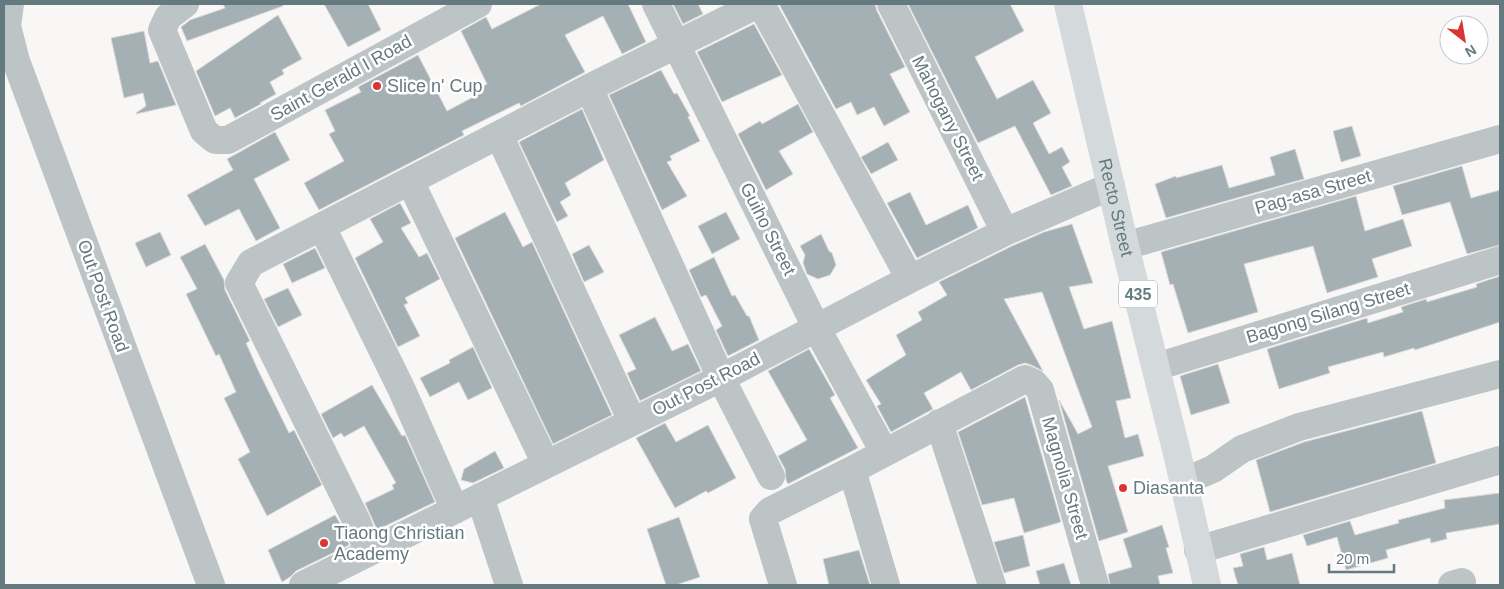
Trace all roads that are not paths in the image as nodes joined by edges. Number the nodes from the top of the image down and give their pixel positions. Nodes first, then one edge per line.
1 (10, 4) edge
2 (185, 4) edge
3 (478, 4) edge
4 (656, 4) edge
5 (759, 4) edge
6 (891, 4) edge
7 (1068, 4) edge
8 (676, 46) junction
9 (589, 88) junction
10 (499, 135) junction
11 (1500, 139) edge
12 (410, 181) junction
13 (1112, 186) junction
14 (322, 227) junction
15 (1005, 232) junction
16 (1125, 246) junction
17 (1500, 260) edge
18 (910, 279) junction
19 (816, 327) junction
20 (1156, 367) junction
21 (1500, 374) edge
22 (720, 378) junction
23 (632, 421) junction
24 (939, 423) junction
25 (884, 452) junction
26 (1500, 460) edge
27 (546, 464) junction
28 (852, 470) junction
29 (771, 476) dead end
30 (1183, 482) junction
31 (480, 497) junction
32 (455, 510) junction
33 (1198, 550) junction
34 (368, 552) junction
35 (210, 585) edge
36 (303, 585) edge
37 (509, 585) edge
38 (783, 585) edge
39 (886, 585) edge
40 (992, 585) edge
41 (1095, 585) edge
42 (1207, 585) edge

1 - 35 street, Out Post Road
2 - 3 street, Saint Gerald I Road
4 - 8 street, Guiho Street
5 - 8 street
5 - 18 street
6 - 15 street, Mahogany Street
7 - 13 main road, Recto Street / 435
8 - 9 street
8 - 19 street, Guiho Street
9 - 10 street
9 - 22 street
10 - 12 street
10 - 23 street
11 - 16 street, Pag-asa Street
12 - 14 street
12 - 27 street
13 - 15 street, Out Post Road
13 - 16 main road, Recto Street / 435
14 - 32 street
14 - 34 street
15 - 18 street, Out Post Road
16 - 20 main road, Recto Street / 435
17 - 20 street, Bagong Silang Street
18 - 19 street, Out Post Road
19 - 22 street, Out Post Road
19 - 25 street, Guiho Street
20 - 30 main road, Recto Street / 435
21 - 30 street
22 - 23 street, Out Post Road
22 - 29 street
23 - 27 street, Out Post Road
24 - 25 street
24 - 40 street
24 - 41 street, Magnolia Street
25 - 28 street
26 - 33 street
27 - 31 street, Out Post Road
28 - 38 street
28 - 39 street
30 - 33 main road, Recto Street / 435
31 - 32 street, Out Post Road
31 - 37 street
32 - 34 street, Out Post Road
33 - 42 main road, Recto Street / 435
34 - 36 street, Out Post Road

